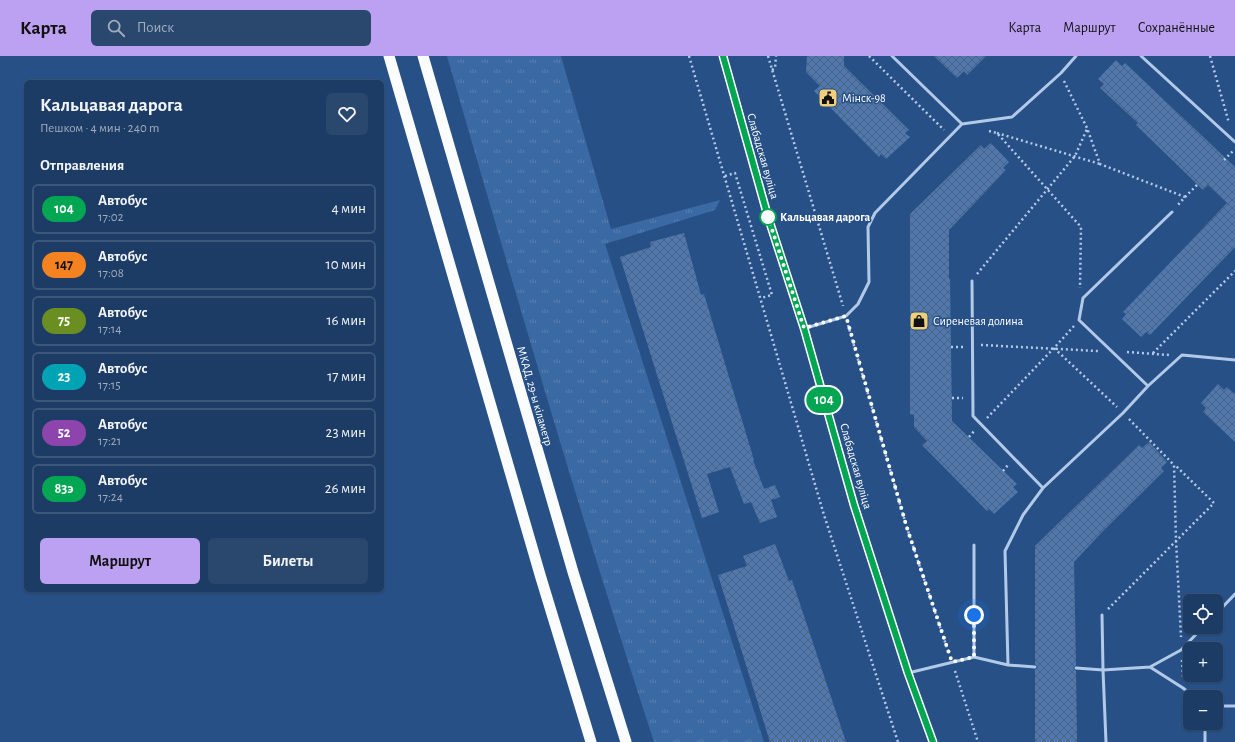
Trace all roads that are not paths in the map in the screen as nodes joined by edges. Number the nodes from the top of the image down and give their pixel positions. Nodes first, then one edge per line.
1 (389, 56) edge
2 (423, 56) edge
3 (723, 56) edge
4 (893, 56) edge
5 (1076, 56) edge
6 (1141, 56) edge
7 (962, 124) junction
8 (1235, 141) edge
9 (1172, 212) road end
10 (972, 280) road end
11 (804, 328) junction
12 (1235, 360) edge
13 (1148, 386) junction
14 (1044, 488) junction
15 (974, 545) dead end
16 (1235, 594) edge
17 (1223, 607) edge
18 (1102, 615) road end
19 (1196, 634) edge
20 (974, 657) junction
21 (1008, 665) junction
22 (1035, 667) dead end
23 (1150, 667) junction
24 (1076, 668) dead end
25 (1103, 670) junction
26 (908, 673) junction
27 (1185, 690) edge
28 (1223, 706) edge
29 (1235, 706) edge
30 (1205, 730) edge
31 (591, 742) edge
32 (626, 742) edge
33 (933, 742) edge
34 (1106, 742) edge
35 (1205, 742) edge

1 - 31 highway
2 - 32 highway, МКАД, 29-ы кіламетр
3 - 11 main road, Слабадская вуліца
4 - 7 lane
5 - 7 lane
6 - 8 lane
7 - 11 lane
9 - 13 lane
10 - 14 lane
11 - 26 main road, Слабадская вуліца
12 - 13 lane
13 - 14 lane
14 - 21 lane
15 - 20 lane
16 - 17 lane
18 - 25 lane
19 - 23 lane
20 - 21 lane
20 - 26 lane
21 - 22 lane
23 - 25 lane
23 - 27 lane
24 - 25 lane
25 - 34 lane
26 - 33 main road, Слабадская вуліца
28 - 29 lane
30 - 35 lane

